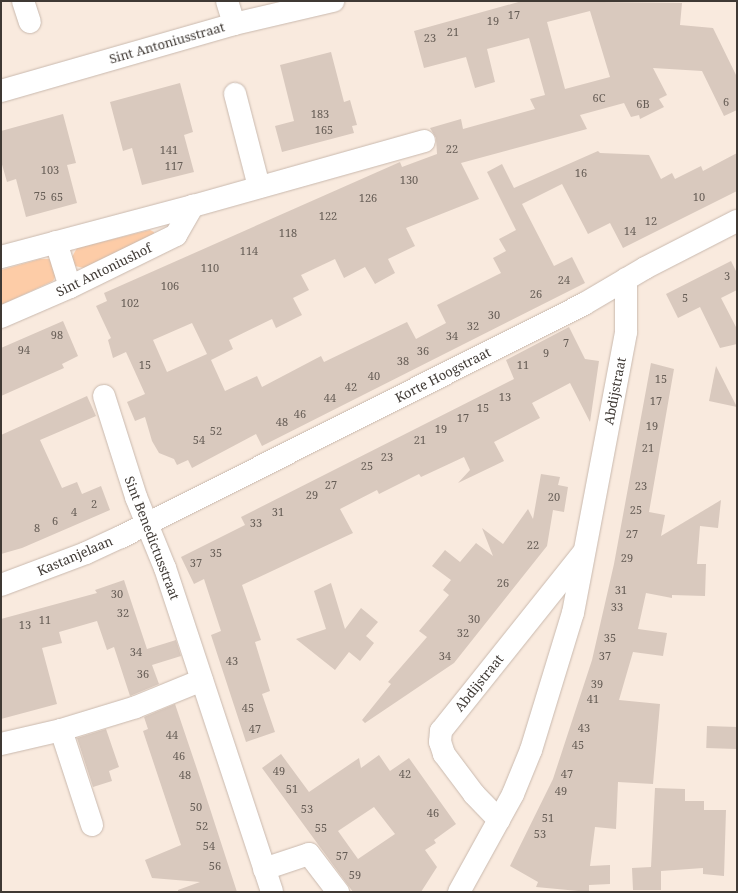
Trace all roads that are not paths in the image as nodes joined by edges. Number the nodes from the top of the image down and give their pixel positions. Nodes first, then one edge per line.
1 (23, 1) edge
2 (227, 1) edge
3 (333, 1) edge
4 (30, 22) dead end
5 (234, 24) junction
6 (1, 91) edge
7 (235, 94) dead end
8 (424, 141) dead end
9 (259, 187) junction
10 (193, 206) junction
11 (737, 221) edge
12 (56, 242) junction
13 (1, 257) edge
14 (626, 279) junction
15 (70, 287) junction
16 (1, 317) edge
17 (104, 396) dead end
18 (147, 523) junction
19 (586, 550) junction
20 (1, 585) edge
21 (202, 680) junction
22 (61, 730) junction
23 (1, 744) edge
24 (499, 820) junction
25 (92, 825) dead end
26 (264, 869) junction
27 (272, 892) edge
28 (338, 892) edge
29 (459, 892) edge

1 - 4 street
2 - 5 street
3 - 5 street, Sint Antoniusstraat
5 - 6 street, Sint Antoniusstraat
7 - 9 street
8 - 9 street
9 - 10 street
10 - 12 street
10 - 15 street, Sint Antoniushof
11 - 14 street, Korte Hoogstraat
12 - 13 street
12 - 15 street
14 - 18 street, Korte Hoogstraat
14 - 19 street, Abdijstraat
15 - 16 street, Sint Antoniushof
17 - 18 street, Sint Benedictusstraat
18 - 20 street, Kastanjelaan
18 - 21 street, Sint Benedictusstraat
19 - 24 street, Abdijstraat
19 - 24 street, Abdijstraat
21 - 22 street
21 - 26 street, Sint Benedictusstraat
22 - 23 street
22 - 25 street
24 - 29 street, Abdijstraat
26 - 27 street, Sint Benedictusstraat
26 - 28 street

